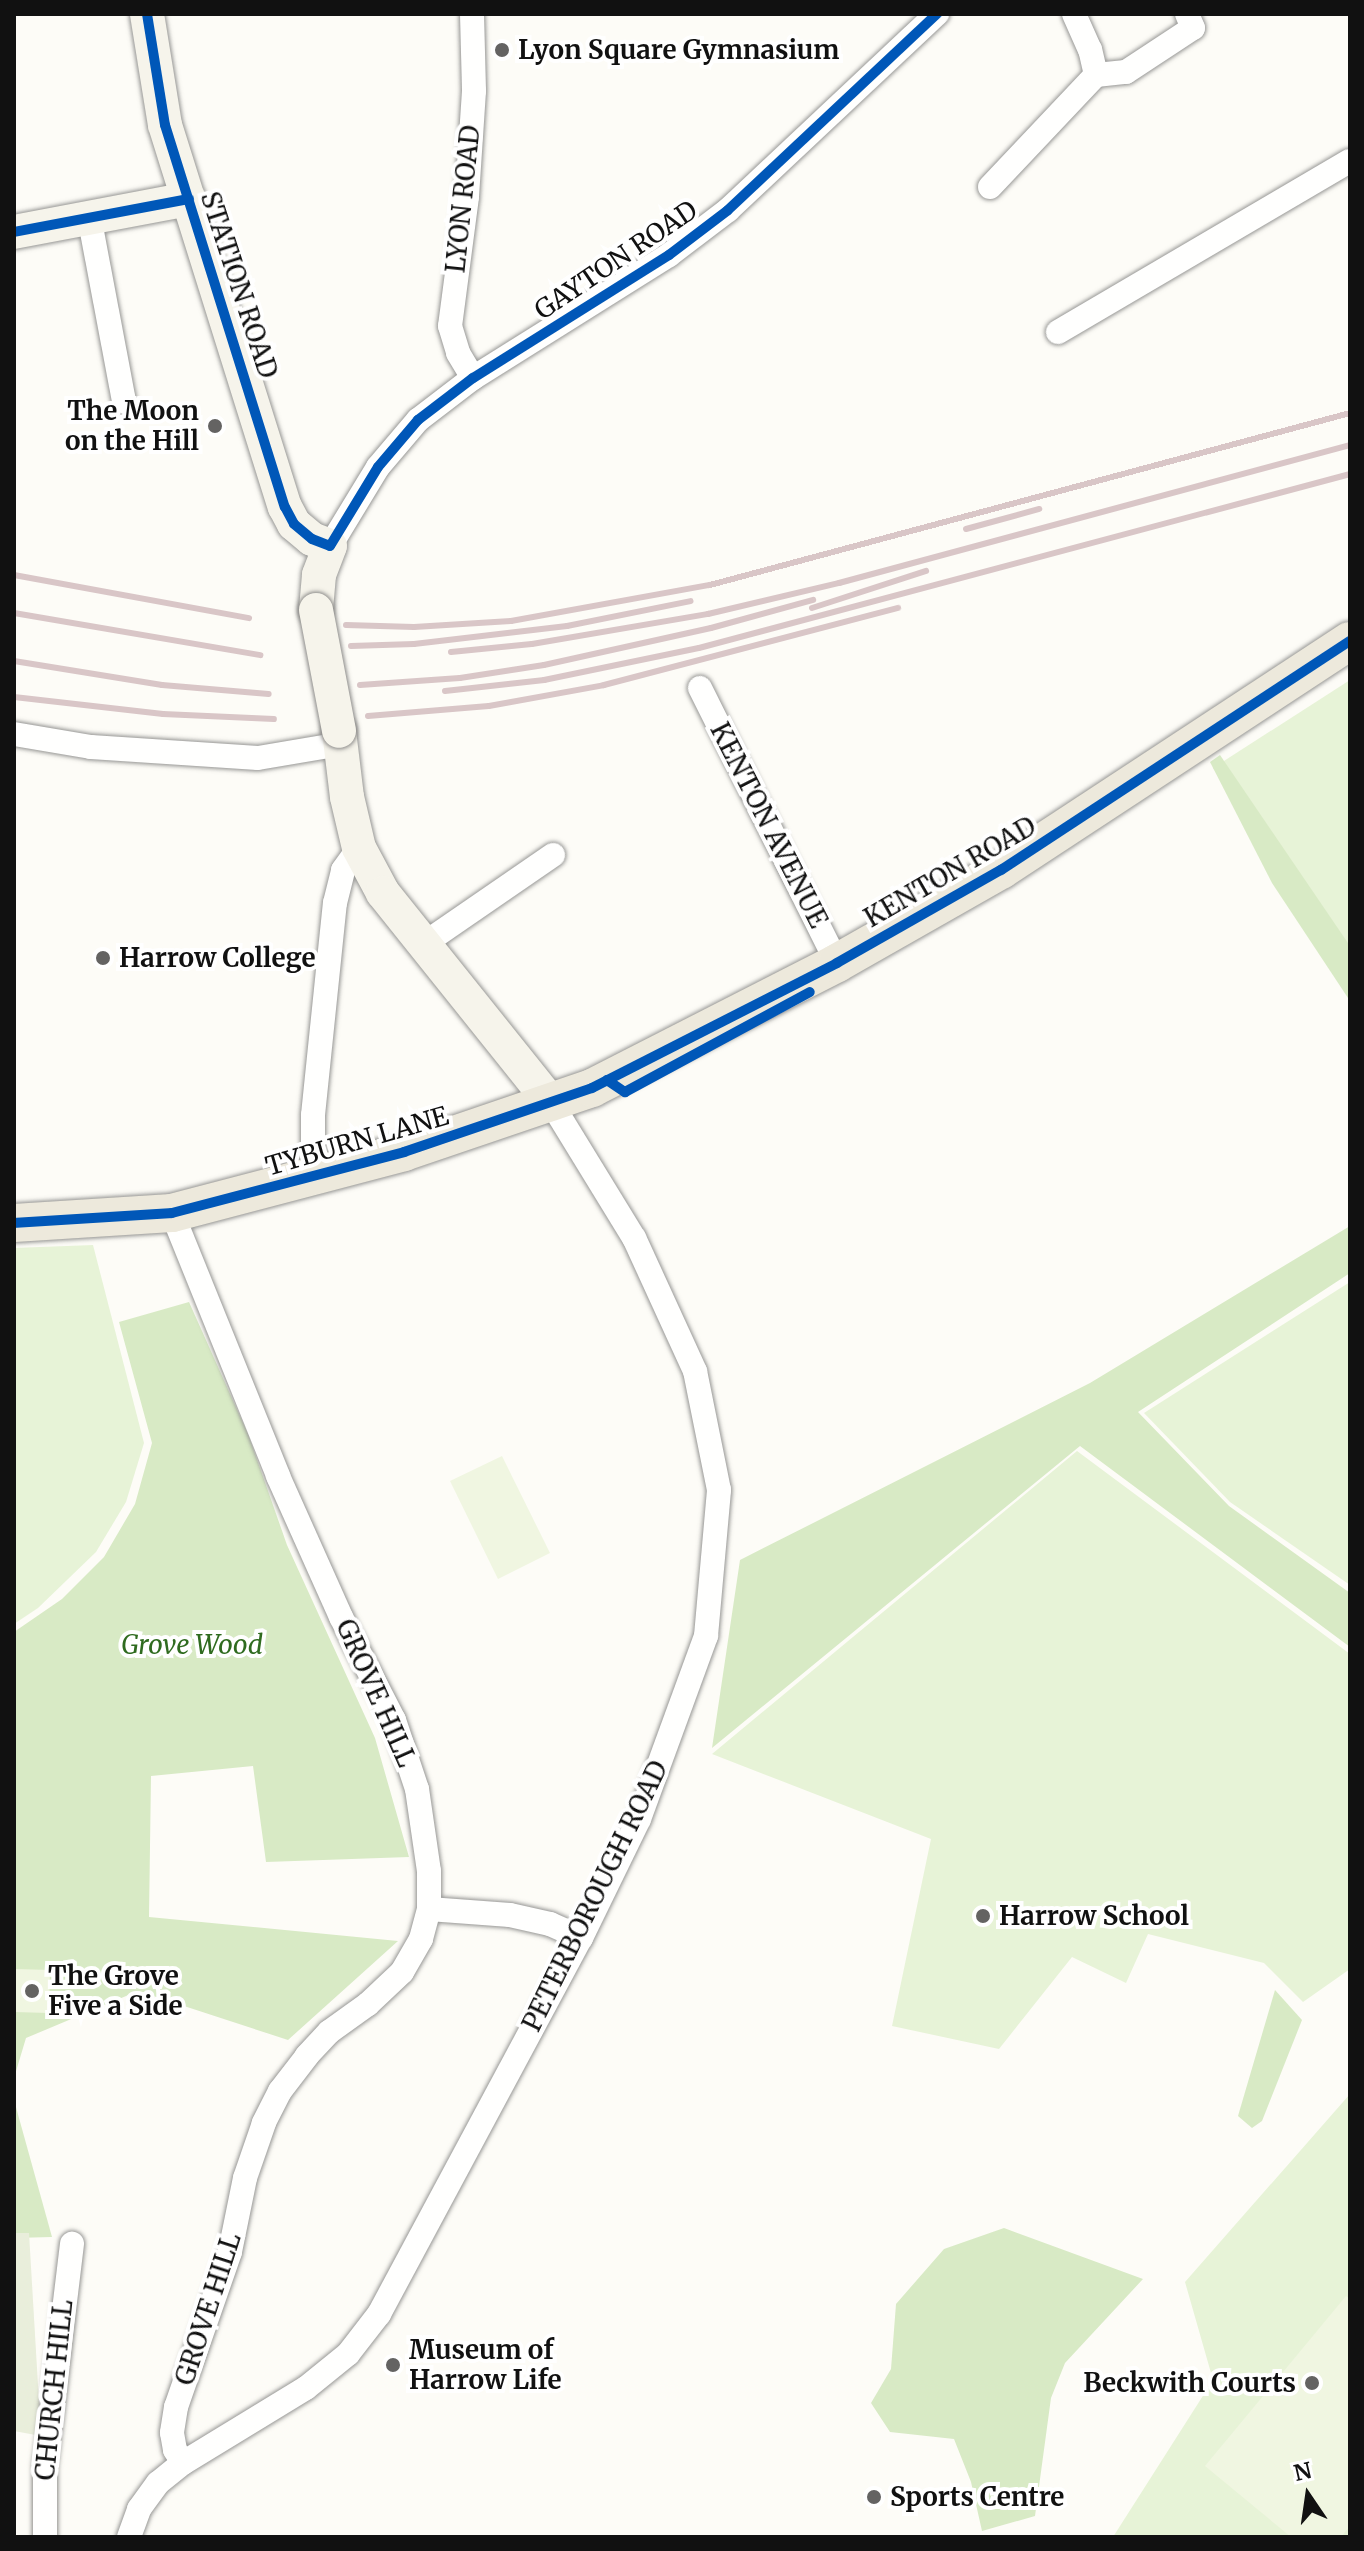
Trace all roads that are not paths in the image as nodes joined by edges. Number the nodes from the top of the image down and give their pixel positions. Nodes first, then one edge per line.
1 (147, 14) edge
2 (472, 14) edge
3 (937, 14) edge
4 (1074, 14) edge
5 (1190, 21) edge
6 (1096, 75) junction
7 (1350, 161) edge
8 (990, 187) dead end
9 (189, 199) junction
10 (89, 216) junction
11 (14, 232) edge
12 (1058, 332) dead end
13 (473, 378) junction
14 (124, 402) dead end
15 (330, 546) junction
16 (1350, 641) edge
17 (700, 688) dead end
18 (14, 734) edge
19 (340, 738) junction
20 (359, 848) junction
21 (553, 855) dead end
22 (422, 945) junction
23 (837, 963) junction
24 (552, 1104) junction
25 (313, 1177) junction
26 (172, 1213) junction
27 (14, 1223) edge
28 (429, 1909) junction
29 (581, 1938) junction
30 (72, 2244) dead end
31 (183, 2463) junction
32 (45, 2537) edge
33 (129, 2537) edge

1 - 9 main road, STATION ROAD
2 - 13 street, LYON ROAD
3 - 13 street, GAYTON ROAD
4 - 6 street
5 - 6 street
6 - 8 street
7 - 12 street
9 - 10 main road
9 - 15 main road, STATION ROAD
10 - 11 main road
10 - 14 street
13 - 15 street, GAYTON ROAD
15 - 19 main road, bridge
16 - 23 main road, KENTON ROAD
17 - 23 street, KENTON AVENUE
18 - 19 street
19 - 20 main road, PETERBOROUGH ROAD
20 - 22 main road, PETERBOROUGH ROAD
20 - 25 street
21 - 22 street
22 - 24 main road, PETERBOROUGH ROAD
23 - 24 main road, KENTON ROAD
24 - 25 main road, TYBURN LANE
24 - 29 street, PETERBOROUGH ROAD
25 - 26 main road, TYBURN LANE
26 - 27 main road, TYBURN LANE
26 - 28 street, GROVE HILL
28 - 29 street
28 - 31 street, GROVE HILL
29 - 31 street, PETERBOROUGH ROAD
30 - 32 street, CHURCH HILL
31 - 33 street, PETERBOROUGH ROAD

